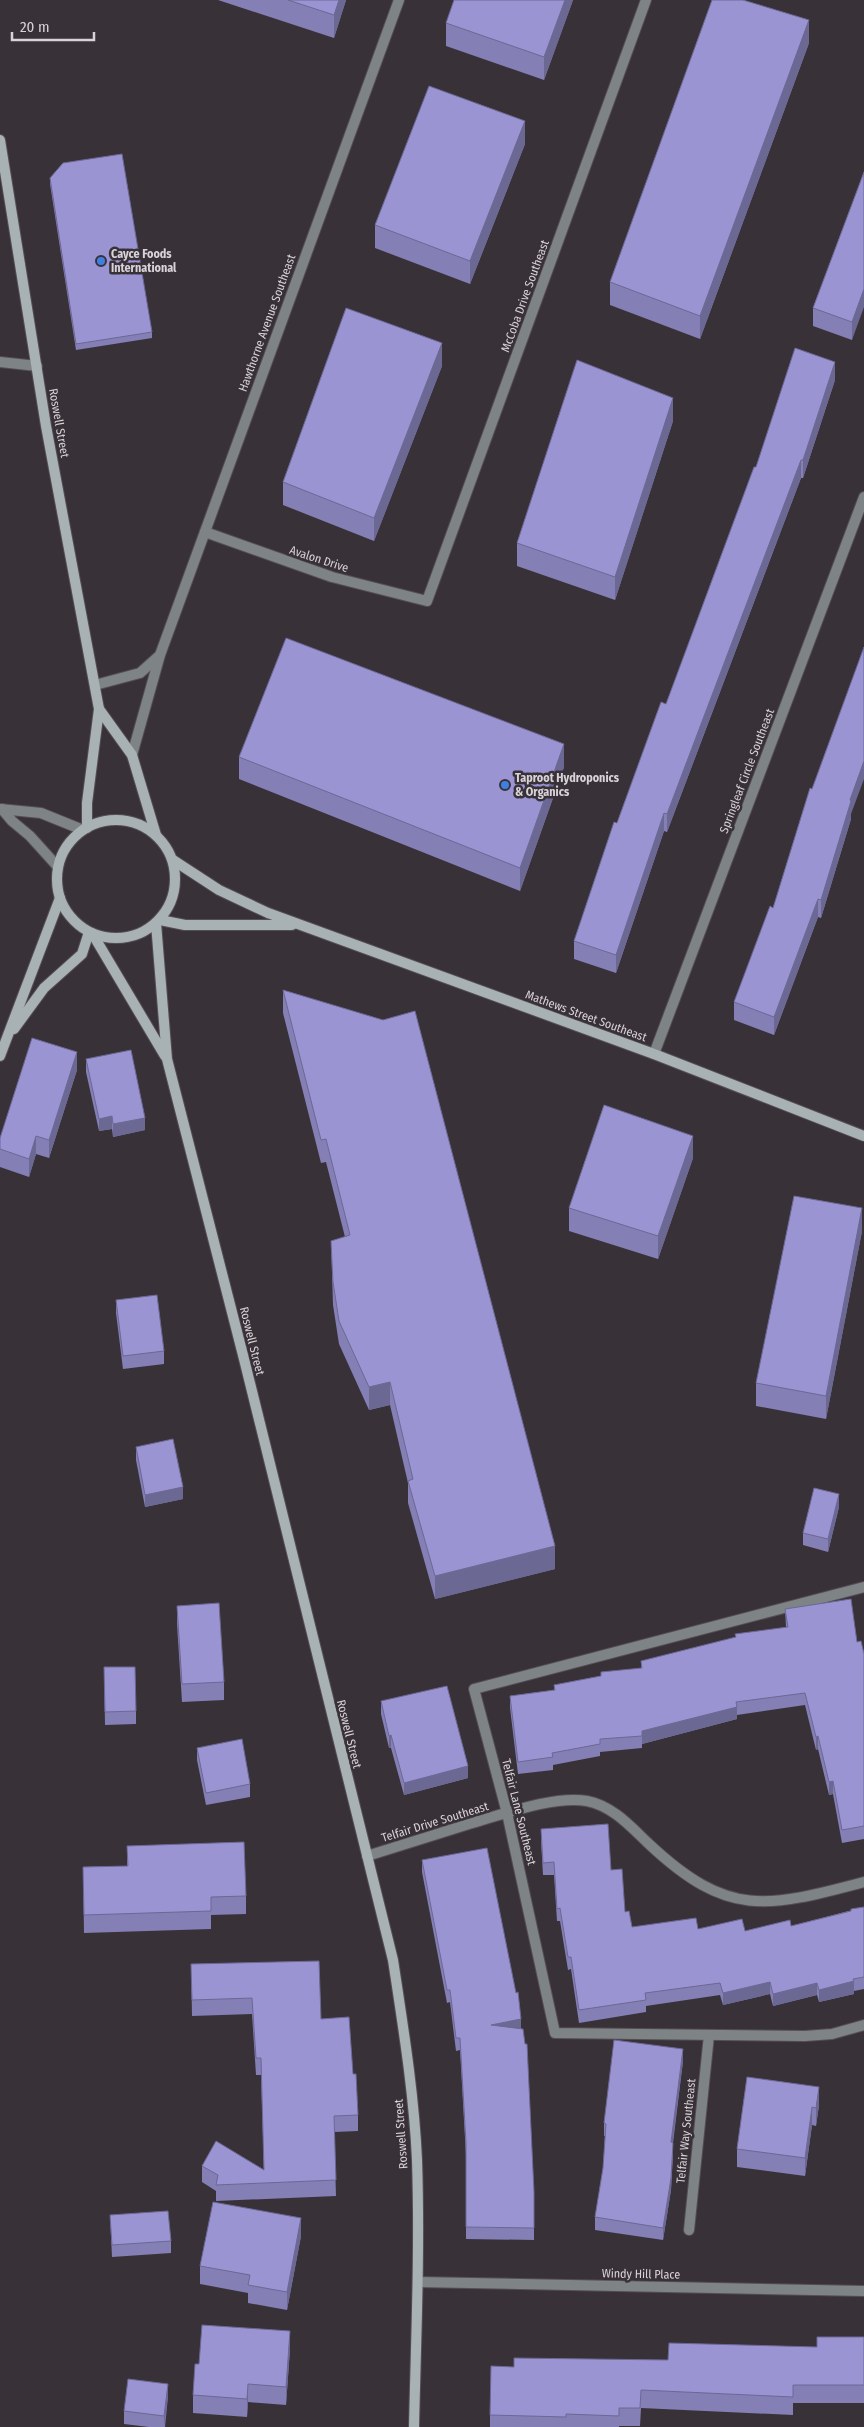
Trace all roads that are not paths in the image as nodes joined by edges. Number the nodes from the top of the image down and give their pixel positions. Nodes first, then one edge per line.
1 (399, 0) edge
2 (646, 0) edge
3 (0, 140) edge
4 (0, 362) edge
5 (37, 366) junction
6 (864, 497) edge
7 (205, 532) junction
8 (426, 601) joint
9 (160, 655) junction
10 (95, 685) junction
11 (99, 709) junction
12 (132, 755) junction
13 (1, 809) edge
14 (85, 829) junction
15 (156, 835) junction
16 (173, 860) junction
17 (58, 867) junction
18 (60, 898) junction
19 (158, 921) junction
20 (298, 924) junction
21 (91, 933) junction
22 (4, 1045) junction
23 (654, 1054) junction
24 (0, 1056) edge
25 (167, 1059) junction
26 (864, 1136) edge
27 (864, 1587) edge
28 (507, 1813) junction
29 (367, 1856) junction
30 (864, 1882) edge
31 (864, 2024) edge
32 (709, 2035) junction
33 (689, 2230) dead end
34 (418, 2282) junction
35 (864, 2291) edge
36 (414, 2427) edge

1 - 7 street, Hawthorne Avenue Southeast
2 - 8 street, McCoba Drive Southeast
3 - 5 street, Roswell Street
4 - 5 street
5 - 10 street, Roswell Street
6 - 23 street, Springleaf Circle Southeast
7 - 8 street, Avalon Drive
7 - 9 street, Hawthorne Avenue Southeast
9 - 10 street, Hawthorne Avenue Southeast
9 - 12 street, Hawthorne Avenue Southeast
10 - 11 street, Roswell Street
11 - 12 street, Roswell Street
11 - 14 street, Roswell Street
12 - 15 street, Roswell Street
13 - 14 street
13 - 17 street
14 - 15 street
14 - 17 street
15 - 16 street
16 - 19 street
16 - 20 street, Mathews Street Southeast
17 - 18 street
18 - 21 street
18 - 22 street
19 - 20 street, Mathews Street Southeast
19 - 21 street
19 - 25 street, Roswell Street
20 - 23 street, Mathews Street Southeast
21 - 22 street
21 - 25 street, Roswell Street
22 - 24 street
23 - 26 street, Mathews Street Southeast
25 - 29 street, Roswell Street
27 - 28 street, Telfair Lane Southeast
28 - 29 street, Telfair Drive Southeast
28 - 30 street, Telfair Drive Southeast
28 - 32 street, Telfair Lane Southeast
29 - 34 street, Roswell Street
31 - 32 street, Telfair Lane Southeast
32 - 33 street, Telfair Way Southeast
34 - 35 street, Windy Hill Place
34 - 36 street, Roswell Street

